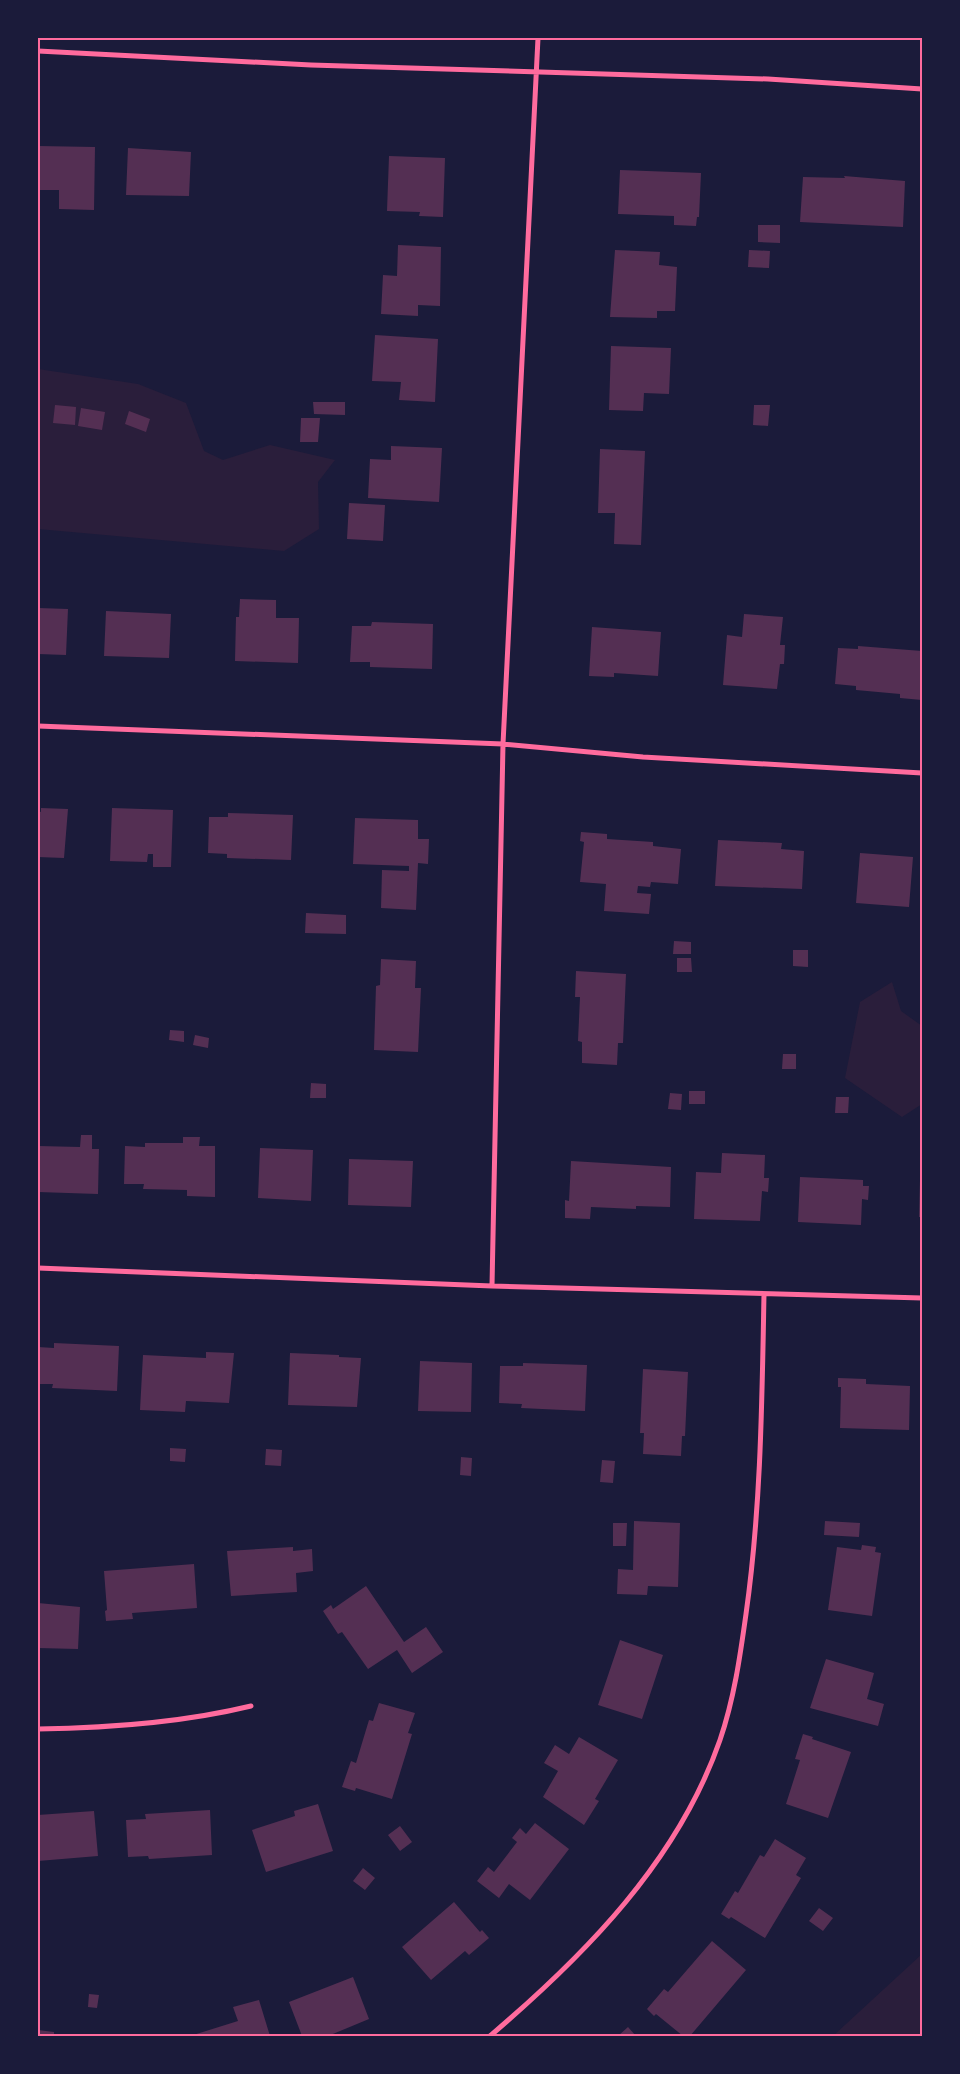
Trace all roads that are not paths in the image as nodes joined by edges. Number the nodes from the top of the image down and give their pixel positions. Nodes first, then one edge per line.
1 (538, 38) edge
2 (38, 51) edge
3 (538, 71) junction
4 (922, 89) edge
5 (38, 726) edge
6 (503, 744) junction
7 (922, 773) edge
8 (38, 1268) edge
9 (492, 1286) junction
10 (764, 1294) junction
11 (922, 1298) edge
12 (251, 1706) dead end
13 (38, 1729) edge
14 (490, 2036) edge

1 - 3 street
2 - 3 street
3 - 4 street
3 - 6 street
5 - 6 street
6 - 7 street
6 - 9 street
8 - 9 street
9 - 10 street
10 - 11 street
10 - 14 street
12 - 13 street

